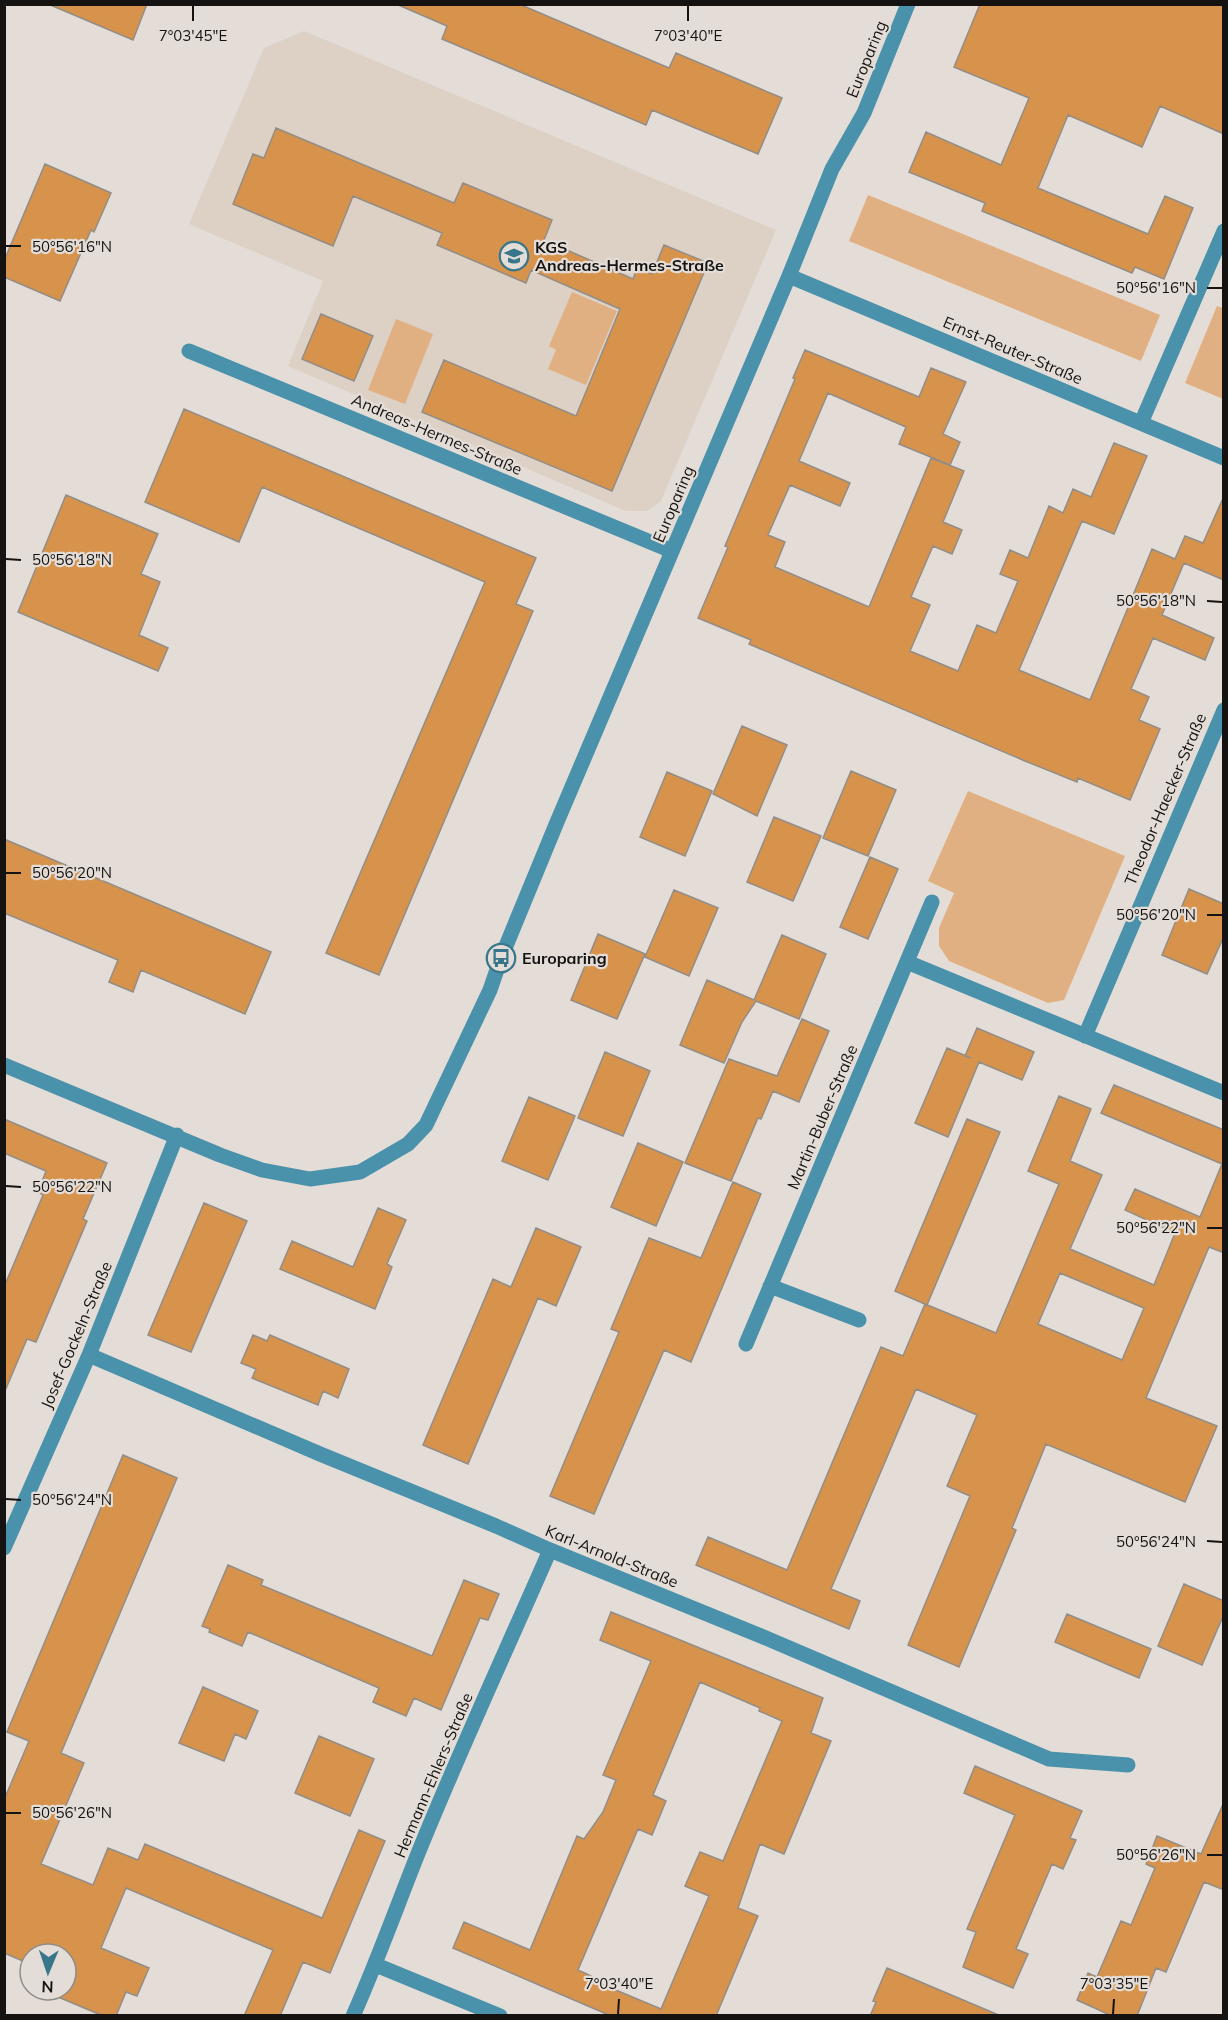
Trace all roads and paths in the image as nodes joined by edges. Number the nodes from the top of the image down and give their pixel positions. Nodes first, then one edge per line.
1 (908, 4) edge
2 (1224, 231) edge
3 (789, 276) junction
4 (189, 351) dead end
5 (1141, 423) junction
6 (1224, 458) edge
7 (672, 551) junction
8 (1224, 710) edge
9 (932, 902) dead end
10 (906, 962) junction
11 (1085, 1036) junction
12 (4, 1065) edge
13 (1224, 1093) edge
14 (177, 1135) junction
15 (770, 1286) junction
16 (859, 1320) dead end
17 (746, 1344) dead end
18 (89, 1355) junction
19 (4, 1548) edge
20 (550, 1550) junction
21 (1128, 1765) dead end
22 (376, 1965) junction
23 (353, 2016) edge
24 (500, 2016) edge

1 - 3 street, Europaring
2 - 5 street
3 - 5 street, Ernst-Reuter-Straße
3 - 7 street, Europaring
4 - 7 street, Andreas-Hermes-Straße
5 - 6 street, Ernst-Reuter-Straße
7 - 14 street, Europaring
8 - 11 street, Theodor-Haecker-Straße
9 - 10 street, Martin-Buber-Straße
10 - 11 street
10 - 15 street, Martin-Buber-Straße
11 - 13 street
12 - 14 street, Europaring
14 - 18 street, Josef-Gockeln-Straße
15 - 16 street
15 - 17 street, Martin-Buber-Straße
18 - 19 street, Josef-Gockeln-Straße
18 - 20 street, Karl-Arnold-Straße
20 - 21 street, Karl-Arnold-Straße
20 - 22 street, Hermann-Ehlers-Straße
22 - 23 street, Hermann-Ehlers-Straße
22 - 24 street

